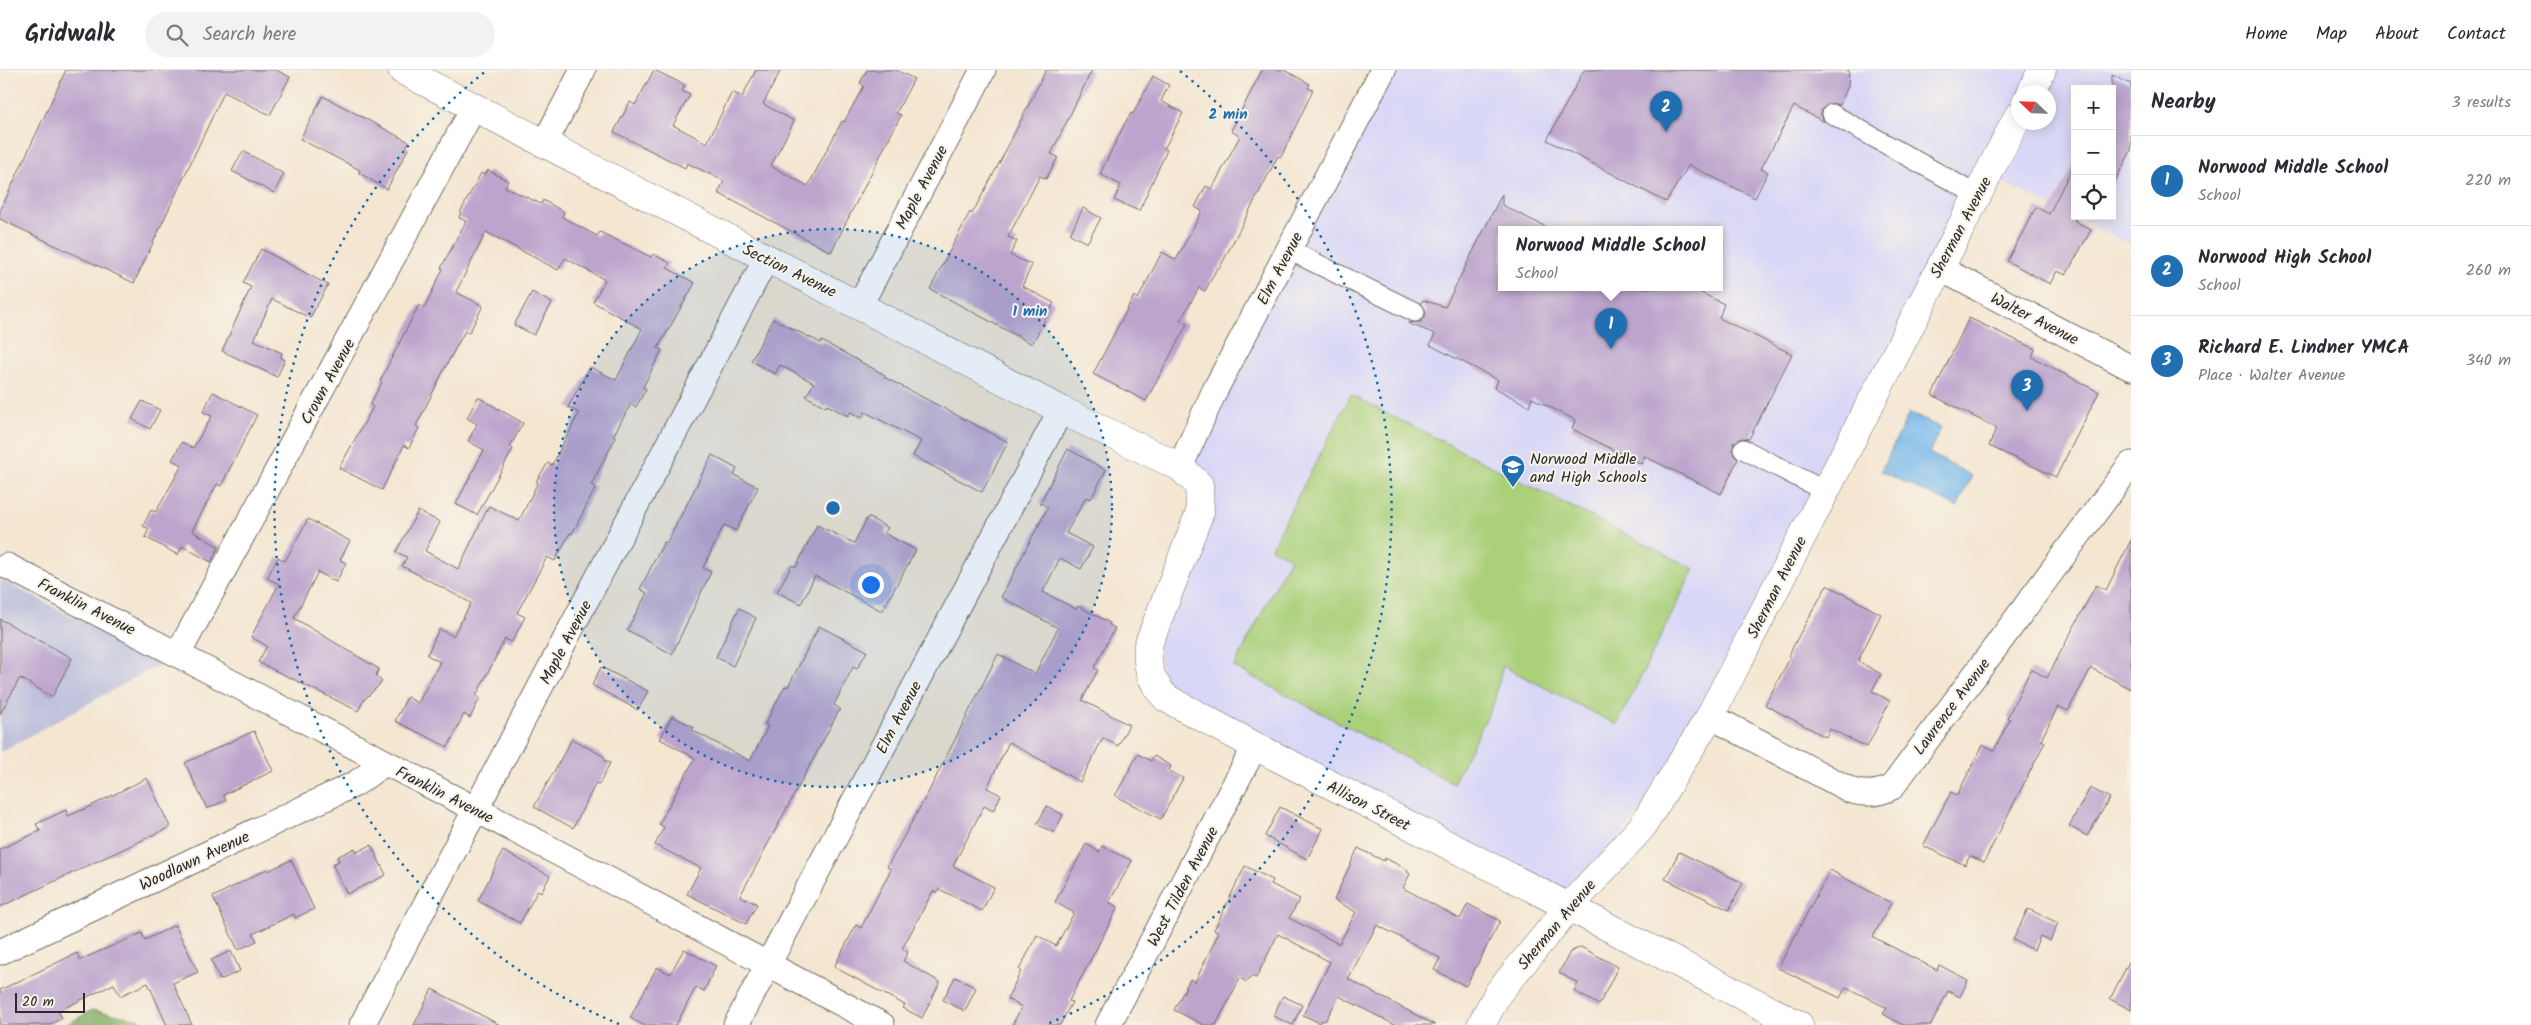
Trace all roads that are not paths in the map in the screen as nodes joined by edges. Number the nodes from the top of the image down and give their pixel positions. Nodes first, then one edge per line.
1 (402, 70) edge
2 (583, 70) edge
3 (983, 70) edge
4 (1383, 70) edge
5 (2042, 70) edge
6 (2034, 85) edge
7 (474, 107) junction
8 (1832, 114) dead end
9 (2011, 129) edge
10 (544, 144) junction
11 (1977, 195) junction
12 (1289, 250) junction
13 (766, 259) junction
14 (1939, 268) junction
15 (860, 305) junction
16 (1415, 312) dead end
17 (2131, 368) edge
18 (1061, 410) junction
19 (1744, 450) dead end
20 (2131, 464) edge
21 (1180, 467) junction
22 (1825, 491) junction
23 (7, 566) dead end
24 (178, 654) junction
25 (1710, 716) junction
26 (1255, 746) junction
27 (385, 764) junction
28 (477, 810) junction
29 (1568, 908) junction
30 (0, 952) edge
31 (768, 966) junction
32 (362, 1025) edge
33 (736, 1025) edge
34 (882, 1025) edge
35 (1108, 1025) edge
36 (1481, 1025) edge
37 (1799, 1025) edge

1 - 7 street, Section Avenue
2 - 10 street
3 - 15 street, Maple Avenue
4 - 12 street, Elm Avenue
5 - 6 street
7 - 10 street, Section Avenue
7 - 24 street, Crown Avenue
8 - 11 street
9 - 11 street, Sherman Avenue
10 - 13 street, Section Avenue
11 - 14 street, Sherman Avenue
12 - 16 street
12 - 21 street, Elm Avenue
13 - 15 street, Section Avenue
13 - 28 street, Maple Avenue
14 - 17 street, Walter Avenue
14 - 22 street, Sherman Avenue
15 - 18 street, Section Avenue
18 - 21 street, Section Avenue
18 - 31 street, Elm Avenue
19 - 22 street
20 - 25 street, Lawrence Avenue
21 - 26 street, Allison Street
22 - 25 street, Sherman Avenue
23 - 24 street, Franklin Avenue
24 - 27 street, Franklin Avenue
25 - 29 street, Sherman Avenue
26 - 29 street, Allison Street
26 - 35 street, West Tilden Avenue
27 - 28 street, Franklin Avenue
27 - 30 street, Woodlawn Avenue
28 - 31 street, Franklin Avenue
28 - 32 street, Maple Avenue
29 - 36 street, Sherman Avenue
29 - 37 street, Allison Street
31 - 33 street, Elm Avenue
31 - 34 street, Franklin Avenue

